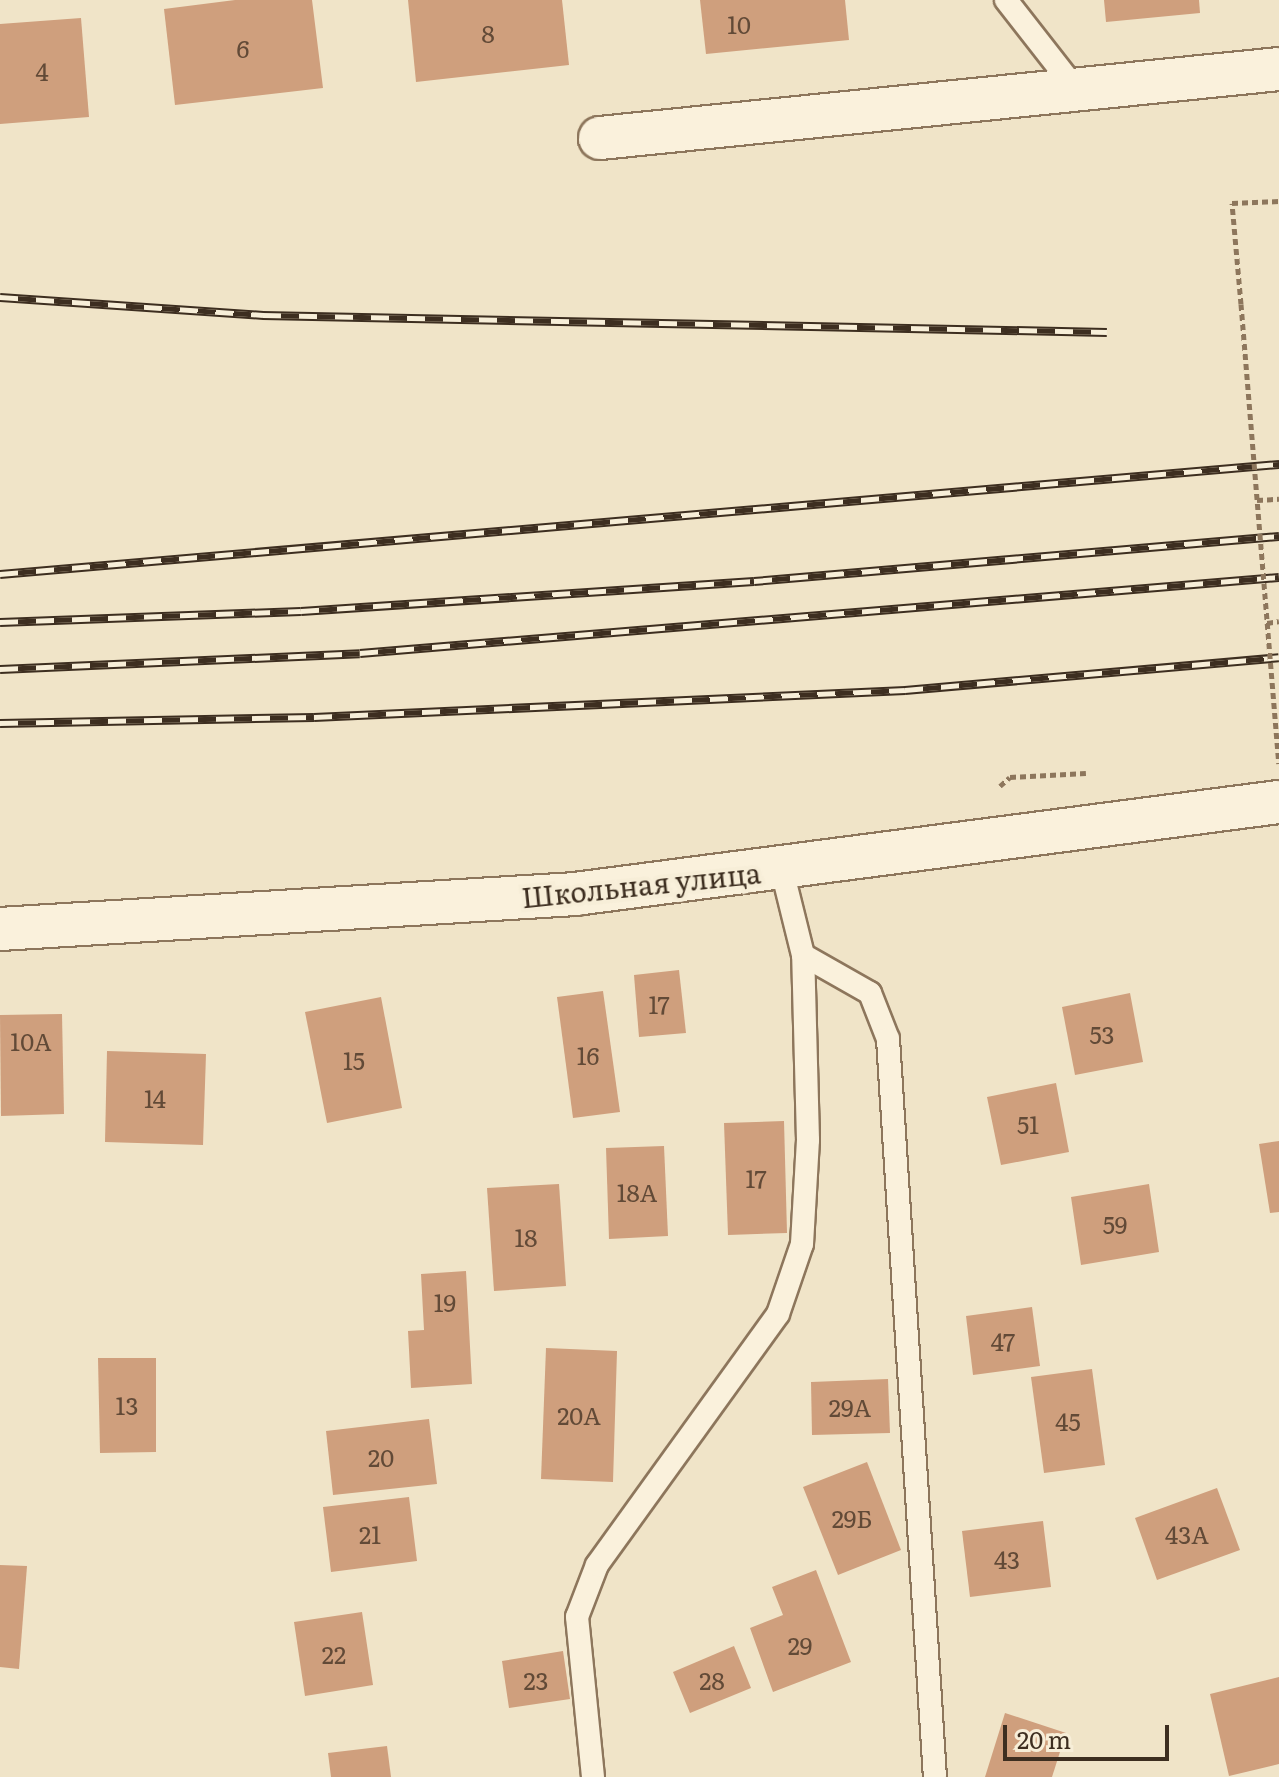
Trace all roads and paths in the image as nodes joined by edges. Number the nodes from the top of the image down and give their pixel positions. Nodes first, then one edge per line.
1 (1006, 0) edge
2 (1279, 69) edge
3 (1077, 91) junction
4 (600, 138) dead end
5 (1279, 201) edge
6 (1279, 499) edge
7 (1257, 500) junction
8 (1279, 621) edge
9 (1267, 623) junction
10 (1279, 763) edge
11 (1279, 802) edge
12 (782, 870) junction
13 (0, 929) edge
14 (803, 955) junction
15 (593, 1777) edge
16 (935, 1777) edge

1 - 3 lane
2 - 3 street
3 - 4 street
5 - 7 path, bridge
6 - 7 path
7 - 9 path, bridge
8 - 9 path, bridge
9 - 10 path, bridge
11 - 12 street, Школьная улица
12 - 13 street, Школьная улица
12 - 14 lane
14 - 15 lane
14 - 16 lane

